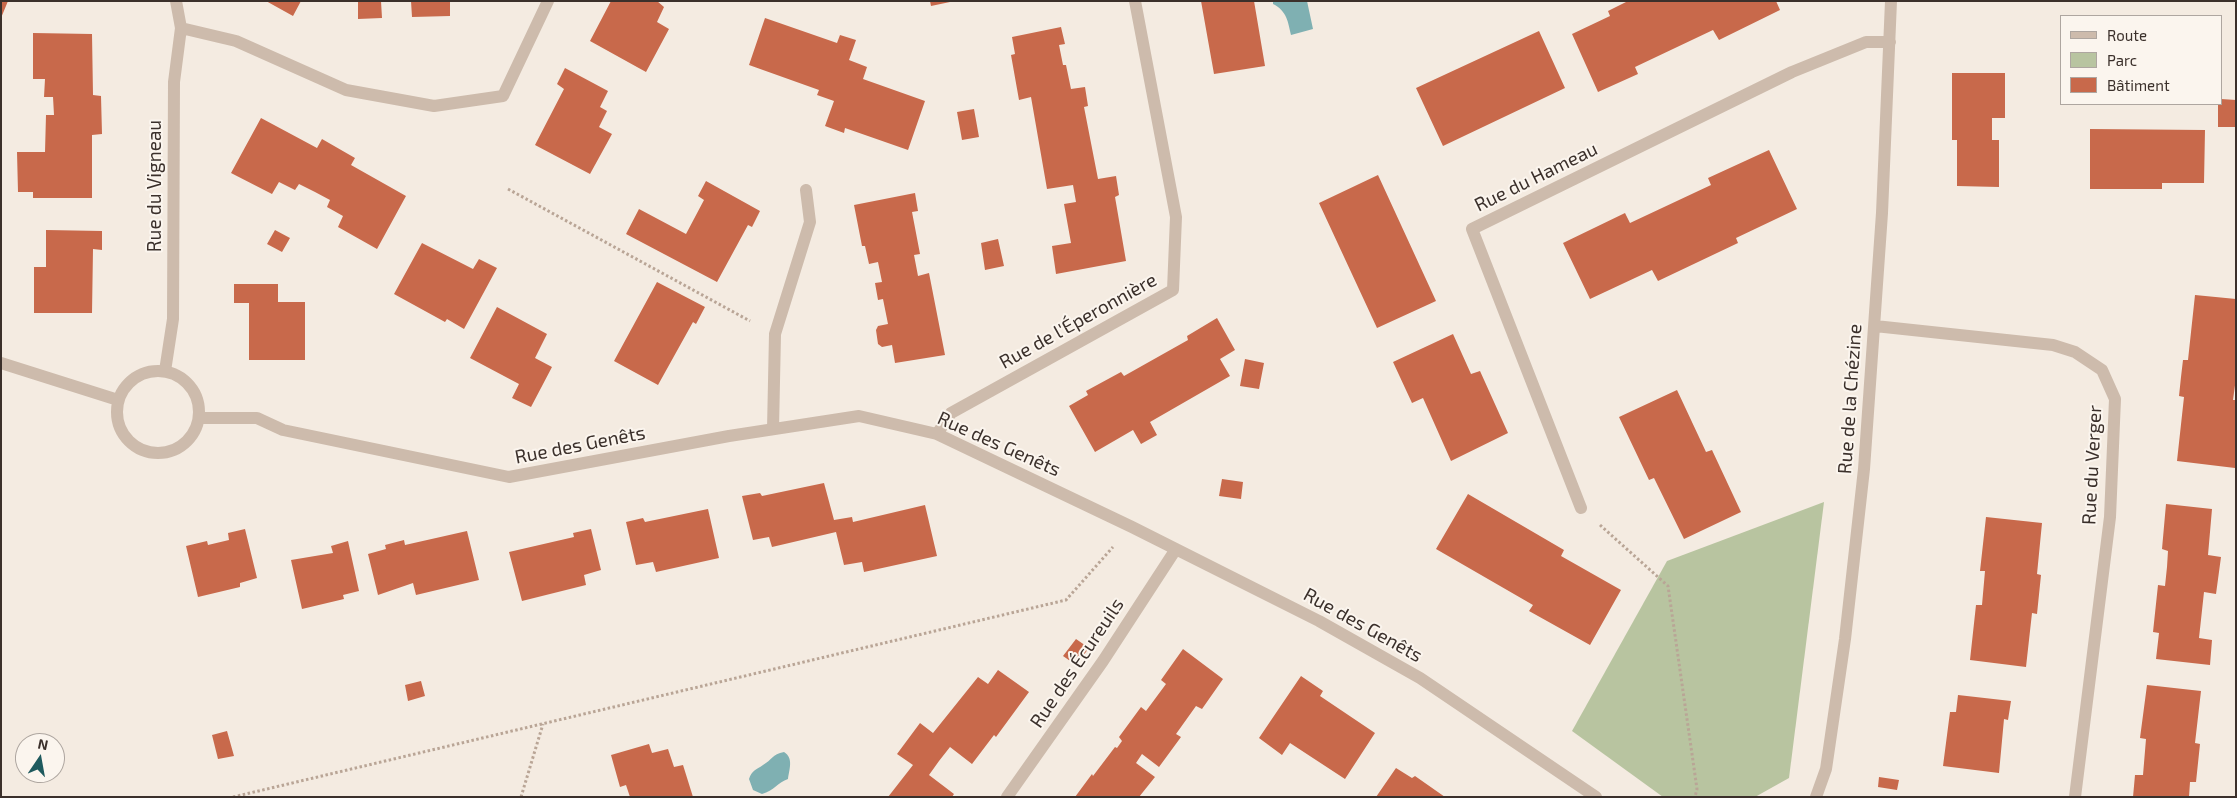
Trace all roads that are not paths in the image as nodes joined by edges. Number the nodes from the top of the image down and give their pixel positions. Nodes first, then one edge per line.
1 (176, 1) edge
2 (548, 1) edge
3 (1135, 1) edge
4 (1891, 1) edge
5 (181, 28) junction
6 (1890, 42) junction
7 (806, 190) dead end
8 (1875, 326) junction
9 (1, 364) edge
10 (165, 371) junction
11 (118, 400) junction
12 (200, 418) junction
13 (773, 429) junction
14 (937, 434) junction
15 (1581, 508) road end
16 (1176, 549) junction
17 (1007, 797) edge
18 (1596, 797) edge
19 (1816, 797) edge
20 (2075, 797) edge

1 - 5 street, Rue du Vigneau
2 - 5 street
3 - 14 street, Rue de l'Éperonnière
4 - 6 street, Rue de la Chézine
5 - 10 street, Rue du Vigneau
6 - 8 street, Rue de la Chézine
6 - 15 street, Rue du Hameau
7 - 13 street
8 - 19 street, Rue de la Chézine
8 - 20 street, Rue du Verger
9 - 11 street
10 - 11 street
10 - 12 street
11 - 12 street
12 - 13 street, Rue des Genêts
13 - 14 street, Rue des Genêts
14 - 16 street, Rue des Genêts
16 - 17 street, Rue des Écureuils
16 - 18 street, Rue des Genêts

